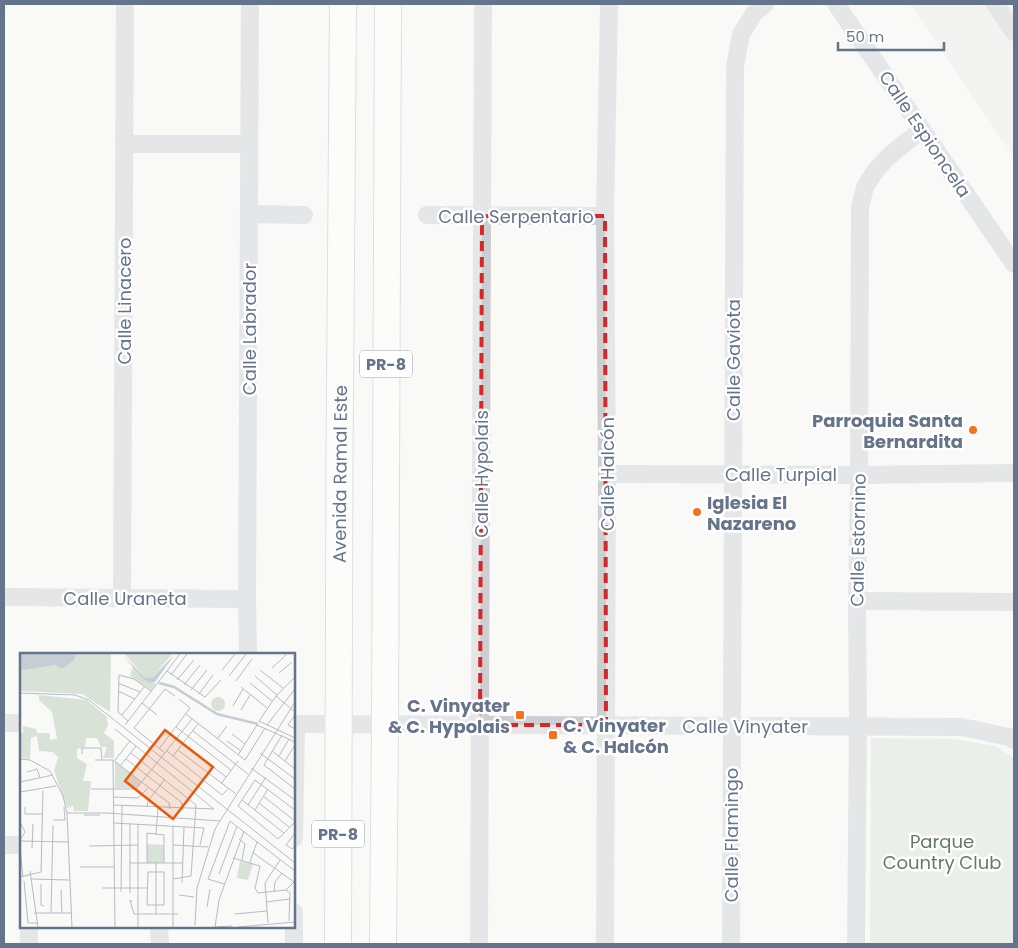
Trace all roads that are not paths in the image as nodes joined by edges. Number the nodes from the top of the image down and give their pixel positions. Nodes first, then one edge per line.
1 (125, 4) edge
2 (250, 4) edge
3 (343, 4) edge
4 (388, 4) edge
5 (483, 4) edge
6 (610, 4) edge
7 (764, 4) edge
8 (836, 4) edge
9 (995, 4) edge
10 (1014, 32) edge
11 (922, 130) junction
12 (125, 144) junction
13 (249, 144) junction
14 (250, 214) junction
15 (304, 215) dead end
16 (427, 215) dead end
17 (482, 216) junction
18 (605, 216) junction
19 (1014, 264) edge
20 (1014, 473) edge
21 (607, 474) junction
22 (733, 474) junction
23 (859, 475) junction
24 (4, 597) edge
25 (122, 598) junction
26 (247, 598) junction
27 (856, 601) junction
28 (1014, 602) edge
29 (248, 653) edge
30 (4, 723) edge
31 (20, 723) edge
32 (295, 724) edge
33 (338, 724) junction
34 (385, 724) junction
35 (480, 725) junction
36 (606, 725) junction
37 (732, 726) junction
38 (858, 726) junction
39 (1014, 740) edge
40 (4, 845) edge
41 (20, 845) edge
42 (29, 928) edge
43 (159, 928) edge
44 (294, 928) edge
45 (29, 944) edge
46 (160, 944) edge
47 (294, 944) edge
48 (338, 944) edge
49 (383, 944) edge
50 (479, 944) edge
51 (605, 944) edge
52 (731, 944) edge
53 (856, 944) edge

1 - 12 street, Calle Linacero
2 - 13 street, Calle Labrador
3 - 33 main road, Avenida Ramal Este / PR-8
4 - 34 main road, PR-8
5 - 17 street, Calle Hypolais
6 - 18 street, Calle Halcón
7 - 22 street, Calle Gaviota
8 - 11 street, Calle Espioncela
9 - 10 street
11 - 19 street, Calle Espioncela
11 - 23 street, Calle Estornino
12 - 13 street
12 - 25 street, Calle Linacero
13 - 14 street, Calle Labrador
14 - 15 street
14 - 26 street, Calle Labrador
16 - 17 street, Calle Serpentario
17 - 18 street, Calle Serpentario
17 - 35 street, Calle Hypolais
18 - 21 street, Calle Halcón
20 - 23 street, Calle Turpial
21 - 22 street, Calle Turpial
21 - 36 street, Calle Halcón
22 - 23 street, Calle Turpial
22 - 37 street, Calle Gaviota
23 - 27 street, Calle Estornino
24 - 25 street, Calle Uraneta
25 - 26 street, Calle Uraneta
26 - 29 street, Calle Labrador
27 - 28 street
27 - 38 street, Calle Estornino
30 - 31 street
32 - 33 street, Calle Vinyater
33 - 34 street, Calle Vinyater
33 - 48 main road, Avenida Ramal Este / PR-8
34 - 35 street, Calle Vinyater
34 - 49 main road, PR-8
35 - 36 street, Calle Vinyater
35 - 50 street, Calle Hypolais
36 - 37 street, Calle Vinyater
36 - 51 street, Calle Halcón
37 - 38 street, Calle Vinyater
37 - 52 street, Calle Flamingo
38 - 39 street, Calle Vinyater
38 - 53 street, Calle Estornino
40 - 41 street
42 - 45 street
43 - 46 street
44 - 47 street

